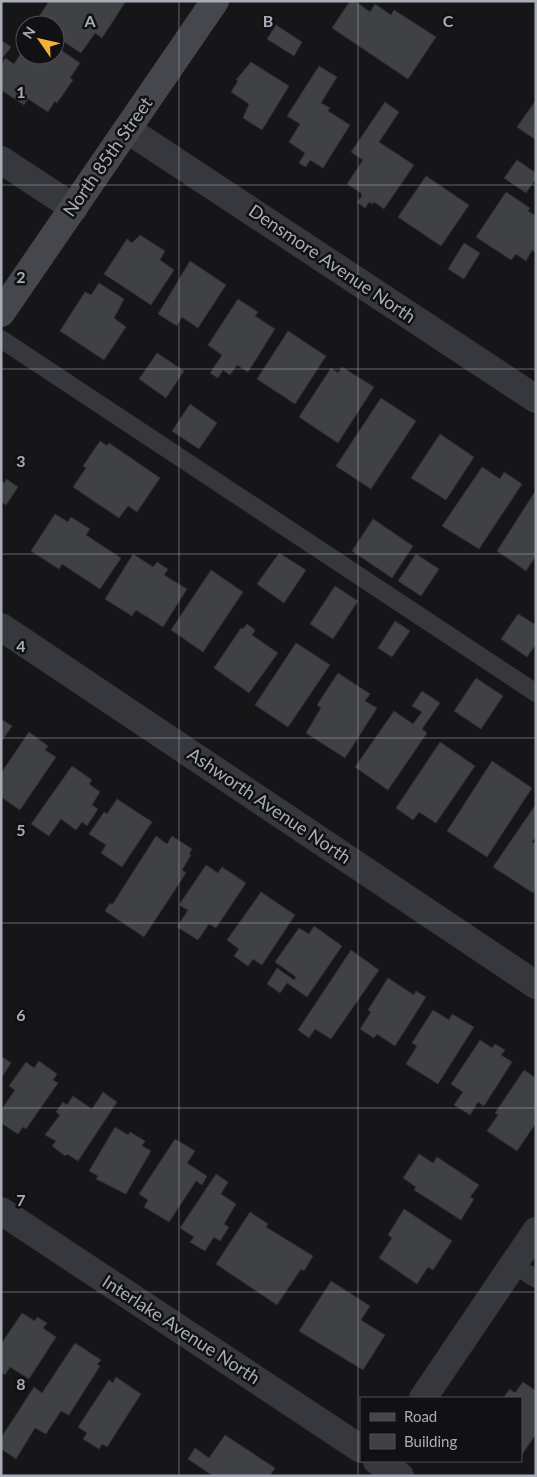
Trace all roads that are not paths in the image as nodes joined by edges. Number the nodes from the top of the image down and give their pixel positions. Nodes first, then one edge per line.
1 (215, 1) edge
2 (128, 130) junction
3 (1, 160) edge
4 (74, 208) junction
5 (1, 314) edge
6 (1, 339) edge
7 (536, 399) edge
8 (1, 627) edge
9 (536, 693) edge
10 (536, 985) edge
11 (1, 1211) edge
12 (536, 1231) edge
13 (513, 1264) junction
14 (536, 1279) edge
15 (424, 1397) edge
16 (360, 1452) edge

1 - 2 main road, North 85th Street
2 - 4 main road, North 85th Street
2 - 7 street, Densmore Avenue North
3 - 4 street
4 - 5 main road, North 85th Street
6 - 9 lane
8 - 10 street, Ashworth Avenue North
11 - 16 street, Interlake Avenue North
12 - 13 street
13 - 14 lane
13 - 15 street

